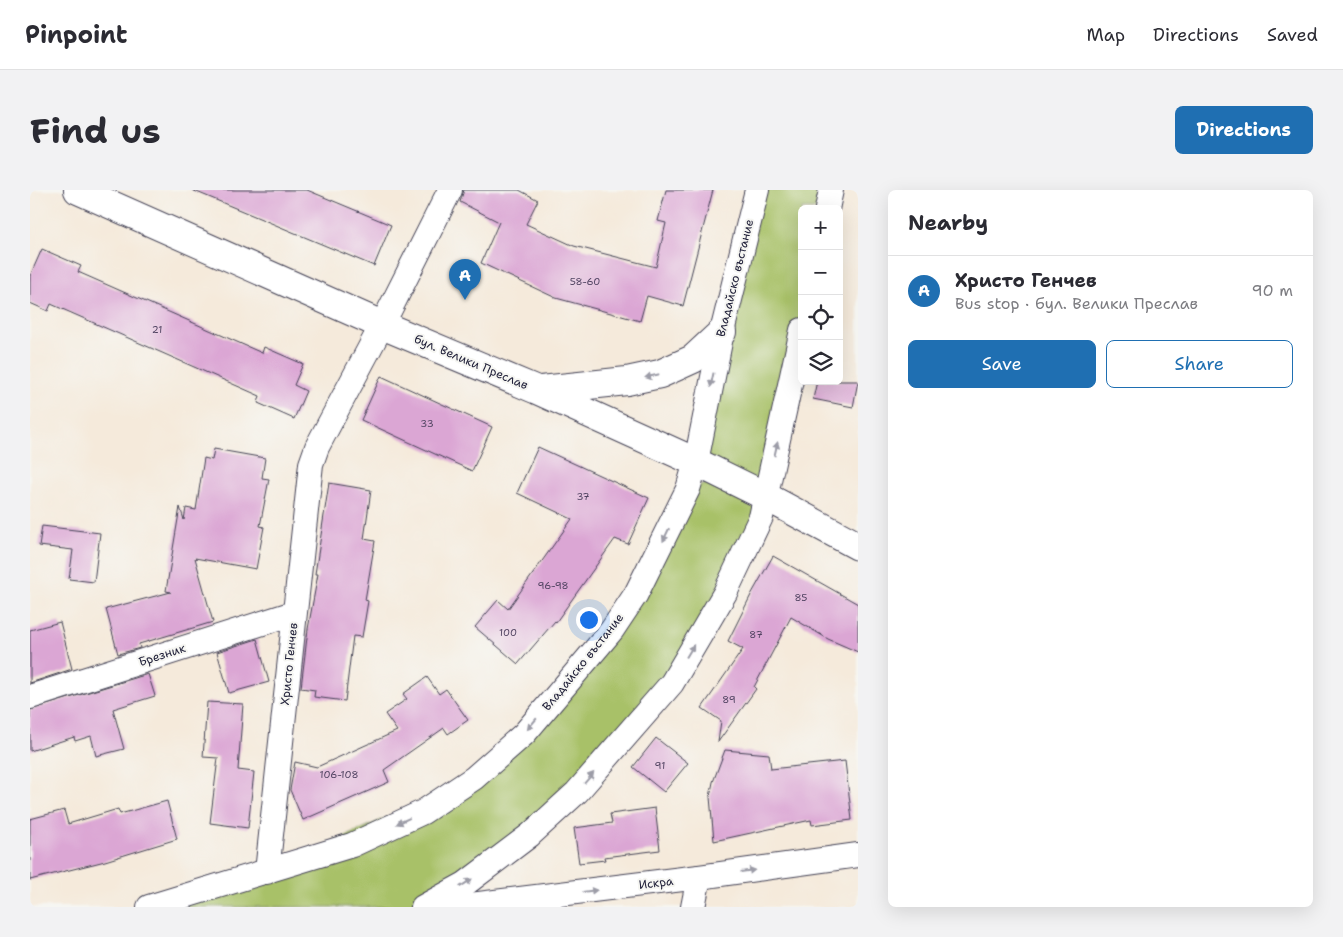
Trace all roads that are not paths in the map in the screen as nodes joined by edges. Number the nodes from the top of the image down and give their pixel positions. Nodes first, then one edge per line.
1 (78, 190) edge
2 (450, 190) edge
3 (757, 190) edge
4 (831, 190) edge
5 (828, 205) edge
6 (382, 325) junction
7 (722, 332) junction
8 (800, 340) edge
9 (538, 390) junction
10 (696, 462) junction
11 (765, 496) junction
12 (858, 546) edge
13 (294, 613) junction
14 (30, 697) edge
15 (858, 855) edge
16 (267, 872) junction
17 (699, 877) junction
18 (149, 907) edge
19 (423, 907) edge
20 (454, 907) edge
21 (693, 907) edge

1 - 6 main road, бул. Велики Преслав
2 - 6 street, Христо Генчев
3 - 7 street, Владайско въстание
4 - 5 street
6 - 9 main road, бул. Велики Преслав
6 - 13 street, Христо Генчев
7 -> 9 main road
7 -> 10 street, Владайско въстание
11 -> 8 street
9 - 10 main road, бул. Велики Преслав
10 - 11 main road, бул. Велики Преслав
10 -> 16 street, Владайско въстание
11 - 12 main road, бул. Велики Преслав
19 -> 11 street
13 - 14 street, Брезник
13 - 16 street, Христо Генчев
17 -> 15 street, Искра
16 - 18 street, Владайско въстание
20 -> 17 street, Искра
17 - 21 street

